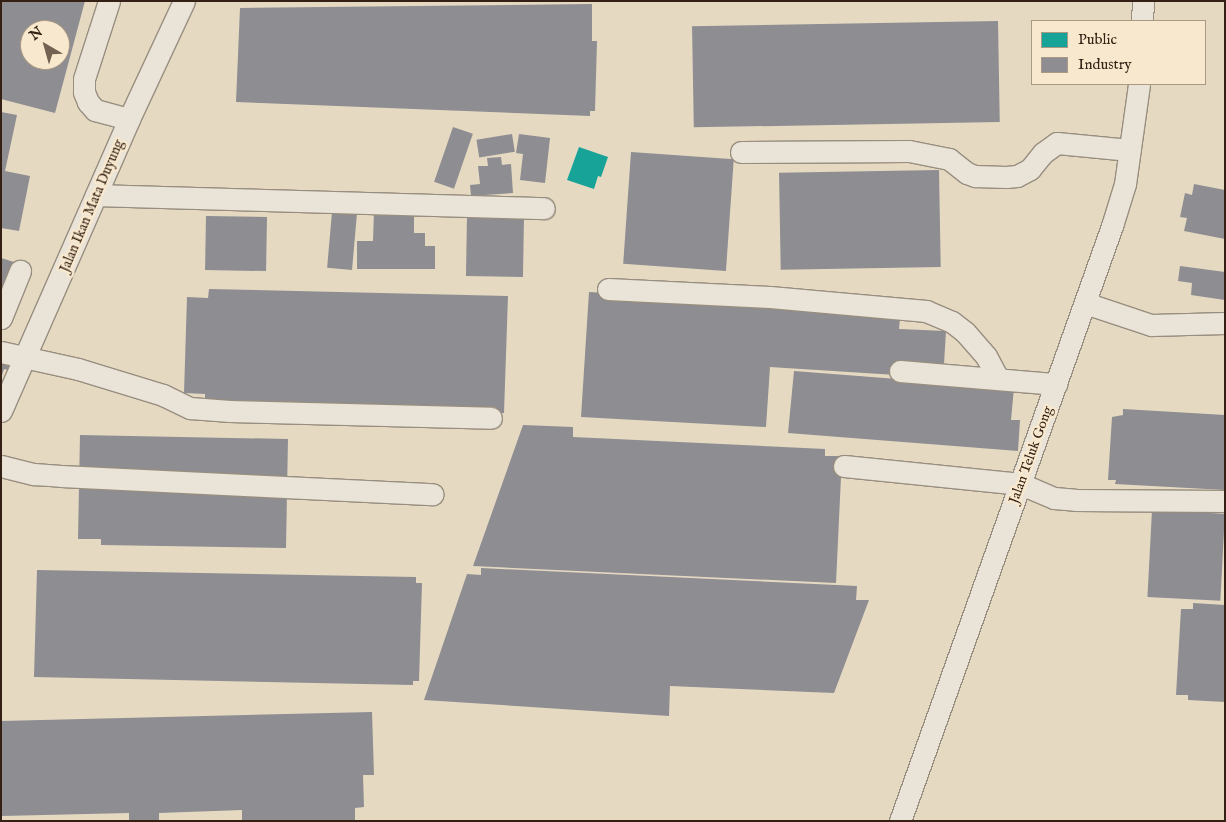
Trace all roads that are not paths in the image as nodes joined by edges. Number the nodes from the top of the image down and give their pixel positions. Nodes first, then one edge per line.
1 (109, 1) edge
2 (184, 1) edge
3 (1143, 1) edge
4 (1142, 20) edge
5 (1139, 85) edge
6 (129, 119) junction
7 (1130, 150) junction
8 (741, 152) dead end
9 (96, 195) junction
10 (544, 208) dead end
11 (20, 270) dead end
12 (608, 289) dead end
13 (1085, 303) junction
14 (1, 318) edge
15 (1225, 323) edge
16 (1, 352) edge
17 (25, 358) junction
18 (900, 371) dead end
19 (998, 379) junction
20 (1056, 384) junction
21 (1, 411) edge
22 (492, 418) dead end
23 (1, 466) edge
24 (844, 466) dead end
25 (1020, 484) junction
26 (433, 494) dead end
27 (1225, 501) edge
28 (900, 821) edge

1 - 6 street
2 - 6 street, Jalan Ikan Mata Duyung
3 - 4 street
5 - 7 street, Jalan Teluk Gong
6 - 9 street, Jalan Ikan Mata Duyung
7 - 8 street
7 - 13 street, Jalan Teluk Gong
9 - 10 street
9 - 17 street, Jalan Ikan Mata Duyung
11 - 14 street
12 - 19 street
13 - 15 street
13 - 20 street, Jalan Teluk Gong
16 - 17 street
17 - 21 street, Jalan Ikan Mata Duyung
17 - 22 street
18 - 19 street
19 - 20 street
20 - 25 street, Jalan Teluk Gong
23 - 26 street
24 - 25 street
25 - 27 street
25 - 28 street, Jalan Teluk Gong

